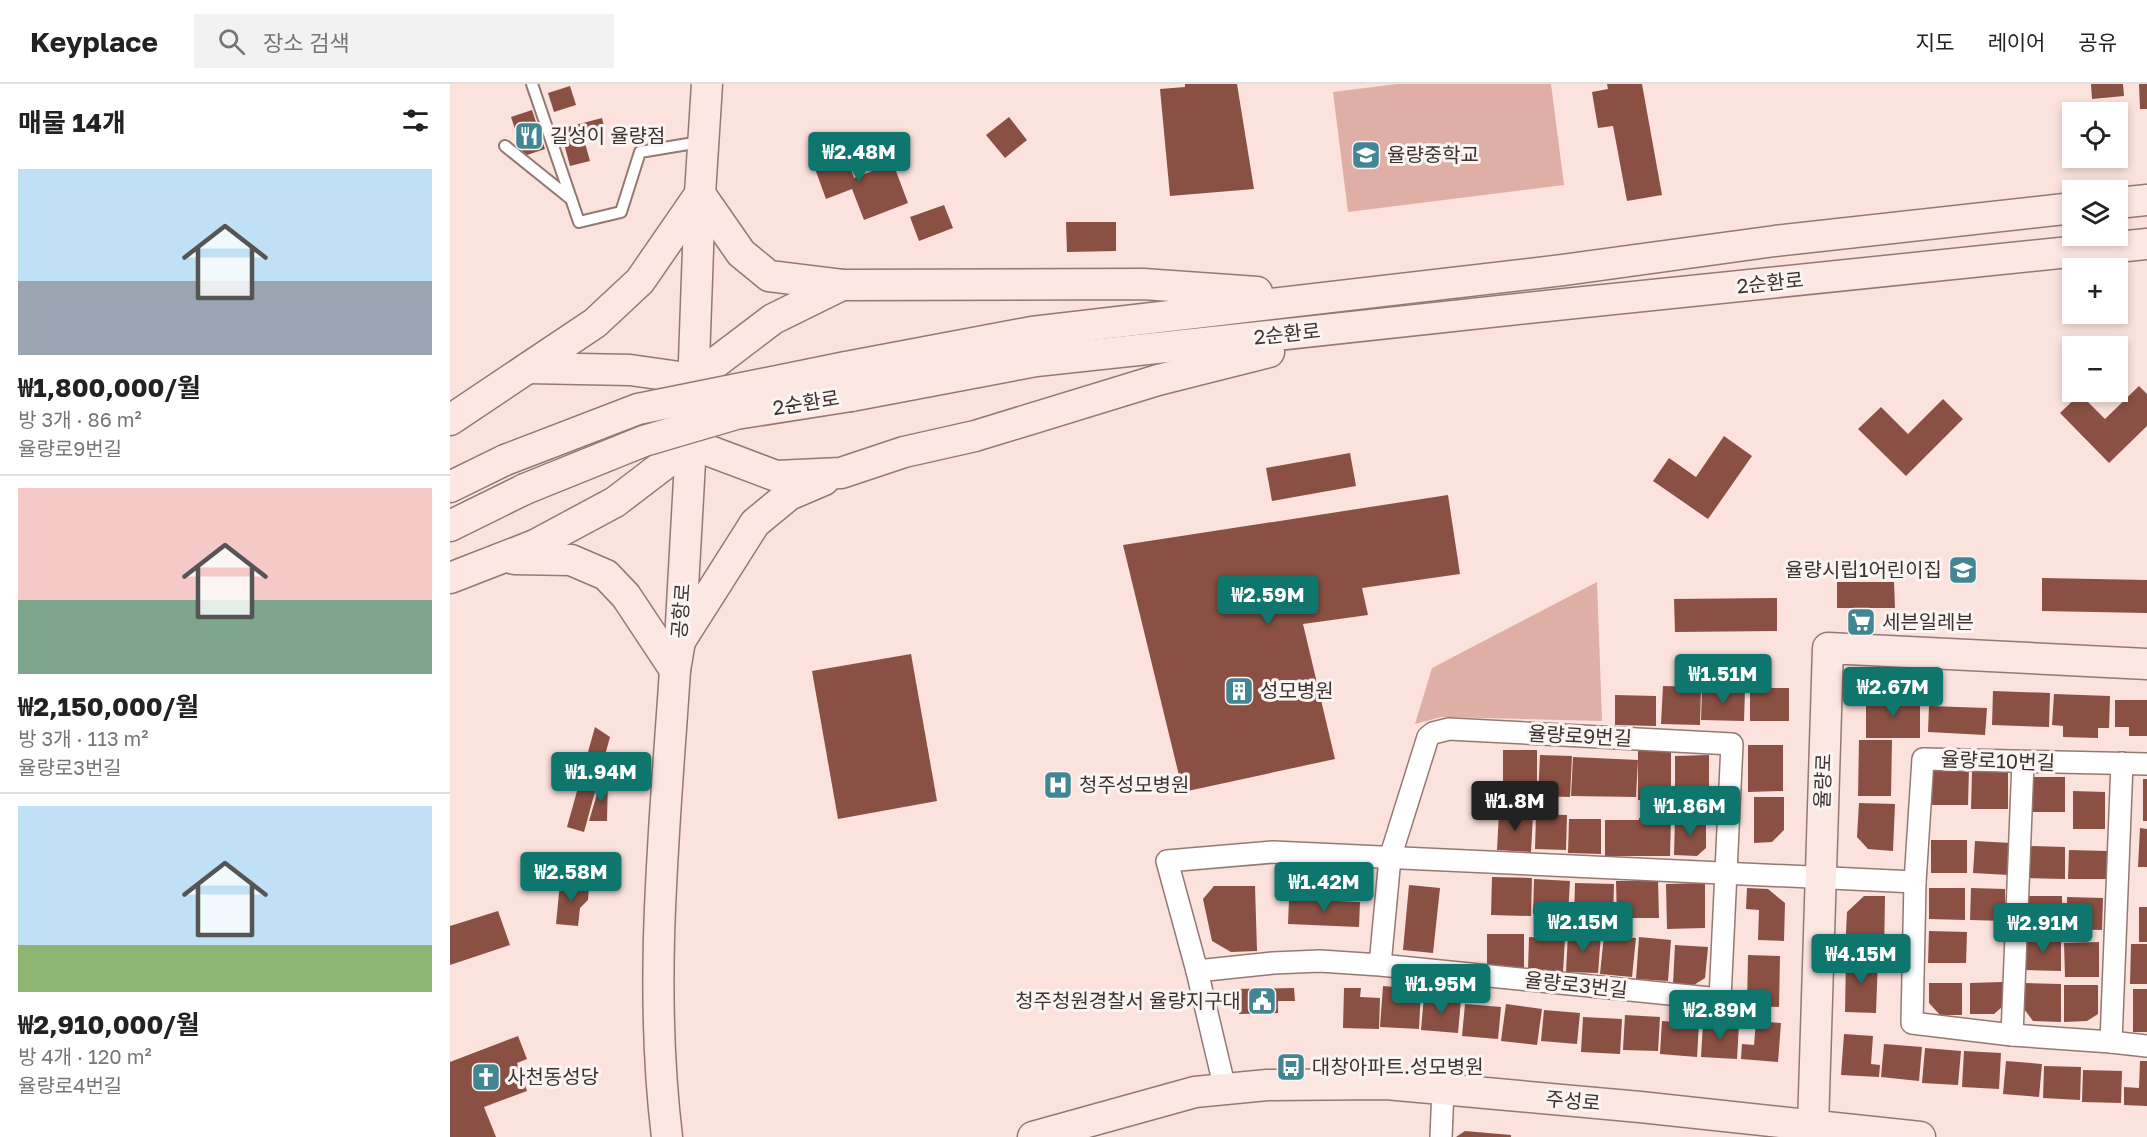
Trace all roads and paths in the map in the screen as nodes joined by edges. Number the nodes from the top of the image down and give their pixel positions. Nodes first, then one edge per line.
1 (532, 84) edge
2 (707, 84) edge
3 (704, 142) junction
4 (505, 146) dead end
5 (700, 194) junction
6 (571, 199) junction
7 (2147, 200) edge
8 (2128, 202) edge
9 (2062, 209) edge
10 (2147, 244) edge
11 (842, 285) junction
12 (1329, 297) junction
13 (1382, 324) junction
14 (528, 368) junction
15 (694, 379) junction
16 (849, 381) junction
17 (450, 420) edge
18 (691, 444) junction
19 (841, 472) junction
20 (450, 487) edge
21 (450, 526) edge
22 (502, 558) junction
23 (450, 579) edge
24 (680, 640) junction
25 (2147, 664) edge
26 (675, 670) junction
27 (2023, 762) junction
28 (2122, 764) junction
29 (2147, 764) edge
30 (1390, 858) junction
31 (1725, 873) junction
32 (1820, 877) junction
33 (1914, 882) junction
34 (1380, 965) junction
35 (1197, 971) junction
36 (2012, 1035) junction
37 (2111, 1042) junction
38 (2147, 1046) edge
39 (1225, 1089) junction
40 (1443, 1090) junction
41 (1813, 1126) junction
42 (1861, 1134) edge
43 (1042, 1136) edge
44 (667, 1137) edge
45 (1441, 1137) edge
46 (1920, 1137) edge

1 - 6 lane
2 - 3 street, 공항로
3 - 5 street, 공항로
3 - 6 lane
4 - 6 lane
5 - 11 street
5 - 14 street
5 - 15 street, 공항로
7 - 8 street
9 - 12 street, 2순환로
10 - 13 street, 2순환로
11 - 12 street
11 - 15 street
12 - 16 street, 2순환로
13 - 16 street, 2순환로
13 - 19 street
14 - 15 street
14 - 17 street
15 - 18 street, 공항로
16 - 20 street, 2순환로, bridge
16 - 21 street, 2순환로, bridge
18 - 19 street
18 - 22 street
18 - 24 street, 공항로
19 - 24 street
22 - 23 street
22 - 26 street
24 - 26 street, 공항로
25 - 32 street, 율량로
26 - 44 street, 공항로
27 - 28 street, 율량로10번길
27 - 33 street, 율량로10번길
27 - 36 street
28 - 29 street, 율량로10번길
28 - 37 street
30 - 31 street
30 - 31 street, 율량로9번길
30 - 34 street
30 - 35 street
31 - 32 street
31 - 34 street, 율량로3번길
32 - 33 street
32 - 41 street, 율량로
33 - 36 street
34 - 35 street, 율량로3번길
35 - 39 street
36 - 37 street
37 - 38 street
39 - 40 street, 주성로
39 - 43 street, 주성로
40 - 41 street, 주성로
40 - 45 street
41 - 42 street, 주성로
42 - 46 street, 주성로

